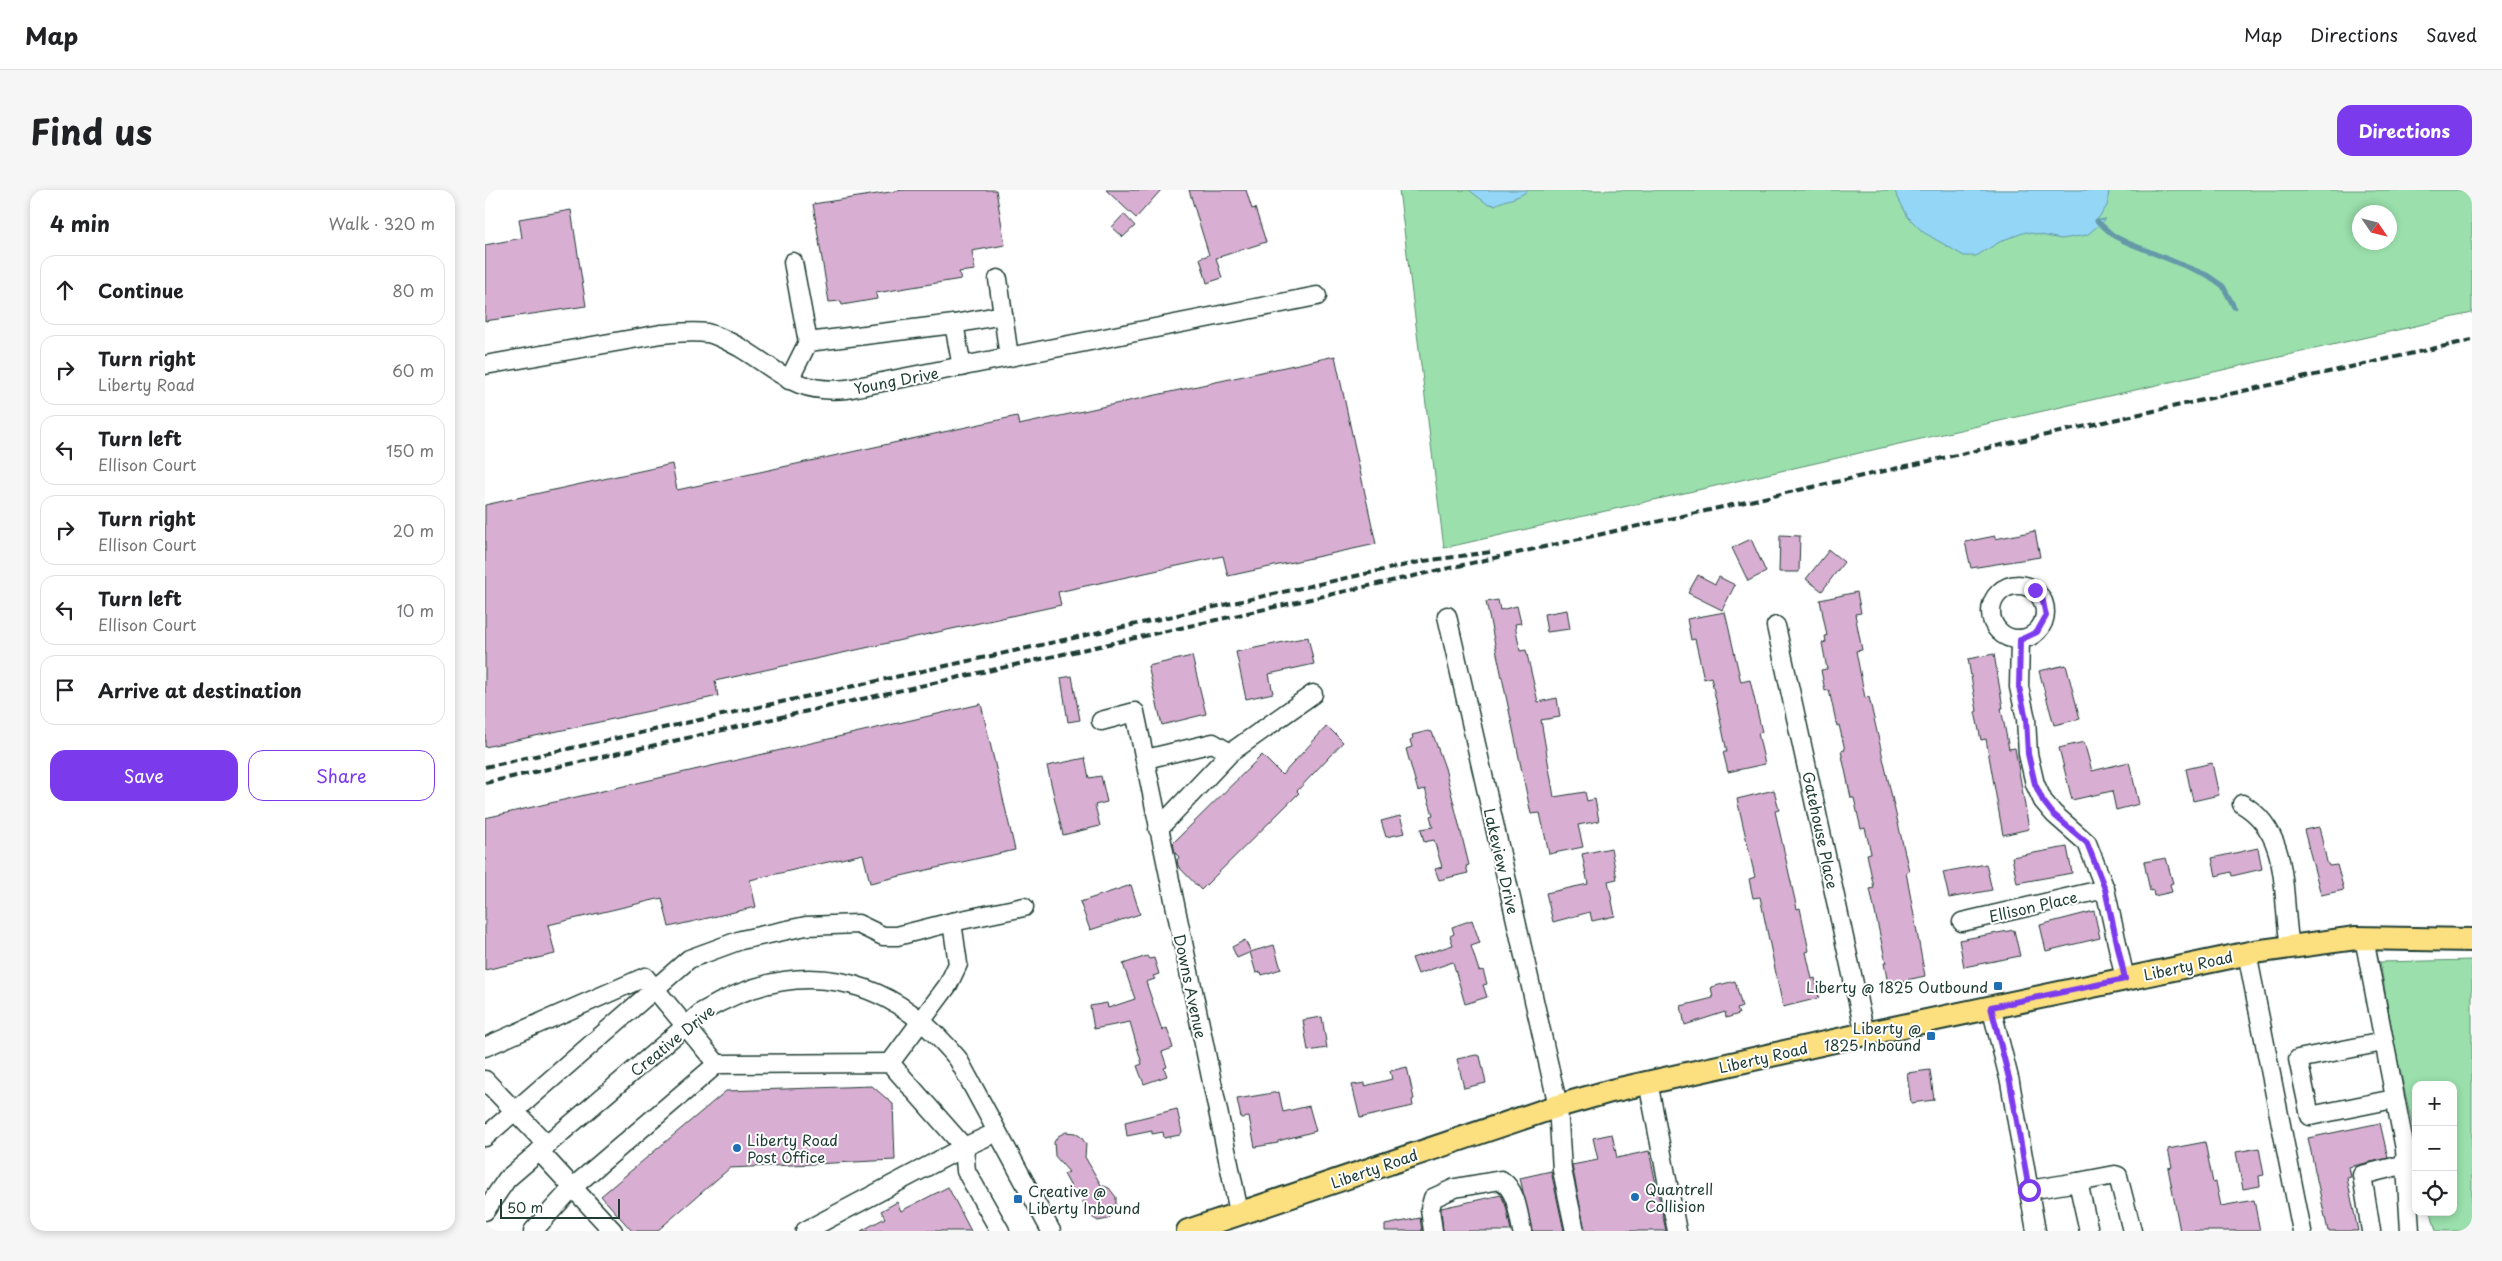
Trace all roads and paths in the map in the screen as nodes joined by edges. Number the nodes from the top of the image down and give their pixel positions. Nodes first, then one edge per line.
1 (793, 262) dead end
2 (998, 279) dead end
3 (1317, 296) dead end
4 (1003, 314) junction
5 (954, 324) junction
6 (808, 342) junction
7 (1009, 357) junction
8 (485, 365) edge
9 (962, 367) junction
10 (789, 380) junction
11 (1447, 616) dead end
12 (1776, 626) dead end
13 (2020, 640) dead end
14 (1313, 694) dead end
15 (1101, 721) dead end
16 (1230, 753) junction
17 (1146, 758) junction
18 (2242, 804) dead end
19 (1158, 830) junction
20 (2105, 889) junction
21 (1025, 907) dead end
22 (952, 922) junction
23 (1962, 922) dead end
24 (2364, 938) junction
25 (2472, 940) edge
26 (2290, 946) junction
27 (2247, 953) junction
28 (2125, 979) junction
29 (654, 988) junction
30 (1991, 1007) junction
31 (922, 1020) junction
32 (685, 1027) junction
33 (1865, 1034) junction
34 (2383, 1042) junction
35 (485, 1047) edge
36 (889, 1062) junction
37 (717, 1064) junction
38 (486, 1082) edge
39 (1648, 1082) junction
40 (2394, 1099) junction
41 (1558, 1106) junction
42 (515, 1112) junction
43 (997, 1132) junction
44 (485, 1137) edge
45 (964, 1147) junction
46 (543, 1148) junction
47 (2406, 1164) junction
48 (2078, 1182) junction
49 (573, 1187) junction
50 (2029, 1190) junction
51 (485, 1211) edge
52 (1239, 1212) junction
53 (1212, 1227) edge
54 (533, 1231) edge
55 (613, 1231) edge
56 (805, 1231) edge
57 (1000, 1231) edge
58 (1051, 1231) edge
59 (1189, 1231) edge
60 (1433, 1231) edge
61 (1522, 1231) edge
62 (1575, 1231) edge
63 (1677, 1231) edge
64 (2036, 1231) edge
65 (2089, 1231) edge
66 (2132, 1231) edge
67 (2303, 1231) edge
68 (2371, 1231) edge
69 (2410, 1231) edge

1 - 6 street
2 - 4 street
3 - 7 street, Young Drive
4 - 5 street
4 - 7 street
5 - 6 street
5 - 9 street
6 - 10 street
7 - 9 street, Young Drive
8 - 10 street, Young Drive
9 - 10 street, Young Drive
11 - 41 street, Lakeview Drive
12 - 33 street, Gatehouse Place
13 - 20 street
14 - 16 street
15 - 17 street, Downs Avenue
16 - 17 street
16 - 19 street
17 - 19 street, Downs Avenue
18 - 26 street
19 - 52 street, Downs Avenue
20 - 23 street, Ellison Place
20 - 28 street
21 - 22 street
22 - 29 street
22 - 31 street
24 - 25 main road, Liberty Road
24 - 26 main road, Liberty Road
24 - 34 street
26 - 27 main road, Liberty Road
27 - 28 main road, Liberty Road
27 - 67 street
28 - 30 main road, Liberty Road
29 - 32 street
29 - 35 street
29 - 42 street
30 - 33 main road, Liberty Road
30 - 50 street
31 - 32 street, Creative Drive
31 - 36 street
31 - 43 street, Creative Drive
32 - 37 street
32 - 46 street, Creative Drive
33 - 39 main road, Liberty Road
34 - 40 street
34 - 40 street
36 - 37 street
36 - 45 street
37 - 49 street
38 - 42 street
39 - 41 main road, Liberty Road
39 - 63 street
40 - 47 street
41 - 52 main road, Liberty Road
41 - 62 street, Lakeview Drive
42 - 44 street
42 - 46 street
43 - 45 street
43 - 58 street, Creative Drive
45 - 56 street
45 - 57 street
46 - 49 street
46 - 51 street, Creative Drive
47 - 68 street
47 - 69 street
48 - 50 street
48 - 65 street
48 - 66 street
49 - 54 street
49 - 55 street
50 - 64 street
52 - 53 main road, Liberty Road
53 - 59 main road, Liberty Road
60 - 61 street

